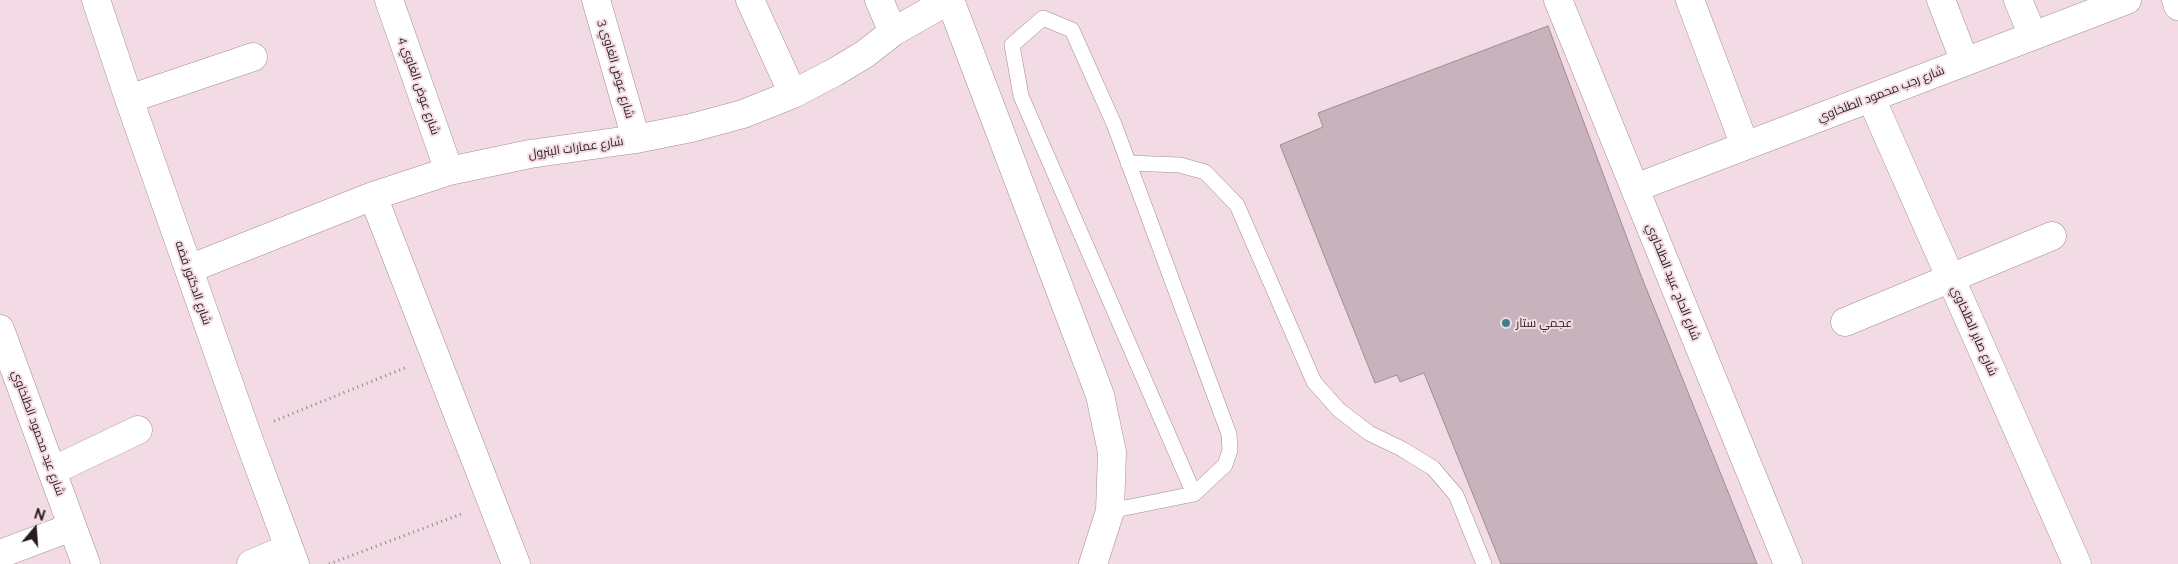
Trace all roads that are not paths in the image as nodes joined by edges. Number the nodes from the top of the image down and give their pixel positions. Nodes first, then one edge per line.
1 (96, 0) edge
2 (389, 0) edge
3 (596, 0) edge
4 (750, 0) edge
5 (879, 0) edge
6 (950, 0) edge
7 (1558, 0) edge
8 (1690, 0) edge
9 (1941, 0) edge
10 (2018, 0) edge
11 (2127, 0) edge
12 (2176, 0) edge
13 (2178, 6) edge
14 (893, 32) junction
15 (2033, 36) junction
16 (253, 58) dead end
17 (1965, 62) junction
18 (793, 94) junction
19 (1871, 98) junction
20 (129, 99) junction
21 (636, 139) junction
22 (1745, 146) junction
23 (1128, 163) junction
24 (449, 171) junction
25 (1635, 188) junction
26 (373, 196) junction
27 (2052, 236) dead end
28 (189, 269) junction
29 (1950, 277) junction
30 (1845, 322) dead end
31 (1, 334) edge
32 (138, 430) dead end
33 (52, 472) junction
34 (1194, 494) junction
35 (1110, 511) junction
36 (72, 527) junction
37 (0, 554) edge
38 (292, 556) edge
39 (86, 564) edge
40 (251, 564) edge
41 (516, 564) edge
42 (1093, 564) edge
43 (1484, 564) edge
44 (1788, 564) edge
45 (2077, 564) edge

1 - 20 street, شارع الدكتور فضه
2 - 24 street, شارع عوض الغاوي 4
3 - 21 street, شارع عوض الغاوي 3
4 - 18 street
5 - 14 street
6 - 14 street, شارع عمارات البترول
6 - 35 street
7 - 25 street, شارع الحاج عبيد الطلخاوي
8 - 22 street
9 - 17 street
10 - 15 street
11 - 15 street, شارع رجب محمود الطلخاوي
12 - 13 street
14 - 18 street, شارع عمارات البترول
15 - 17 street, شارع رجب محمود الطلخاوي
16 - 20 street
17 - 19 street, شارع رجب محمود الطلخاوي
18 - 21 street, شارع عمارات البترول
19 - 22 street, شارع رجب محمود الطلخاوي
19 - 29 street, شارع صابر الطلخاوي
20 - 28 street, شارع الدكتور فضه
21 - 24 street, شارع عمارات البترول
22 - 25 street, شارع رجب محمود الطلخاوي
23 - 34 lane
23 - 34 lane
23 - 43 lane
24 - 26 street, شارع عمارات البترول
25 - 44 street, شارع الحاج عبيد الطلخاوي
26 - 28 street, شارع عمارات البترول
26 - 41 street
27 - 29 street
28 - 38 street, شارع الدكتور فضه
29 - 30 street
29 - 45 street, شارع صابر الطلخاوي
31 - 33 street, شارع عيد محمود الطلخاوي
32 - 33 street
33 - 36 street, شارع عيد محمود الطلخاوي
34 - 35 lane
35 - 42 street
36 - 37 street
36 - 39 street, شارع عيد محمود الطلخاوي
38 - 40 street

